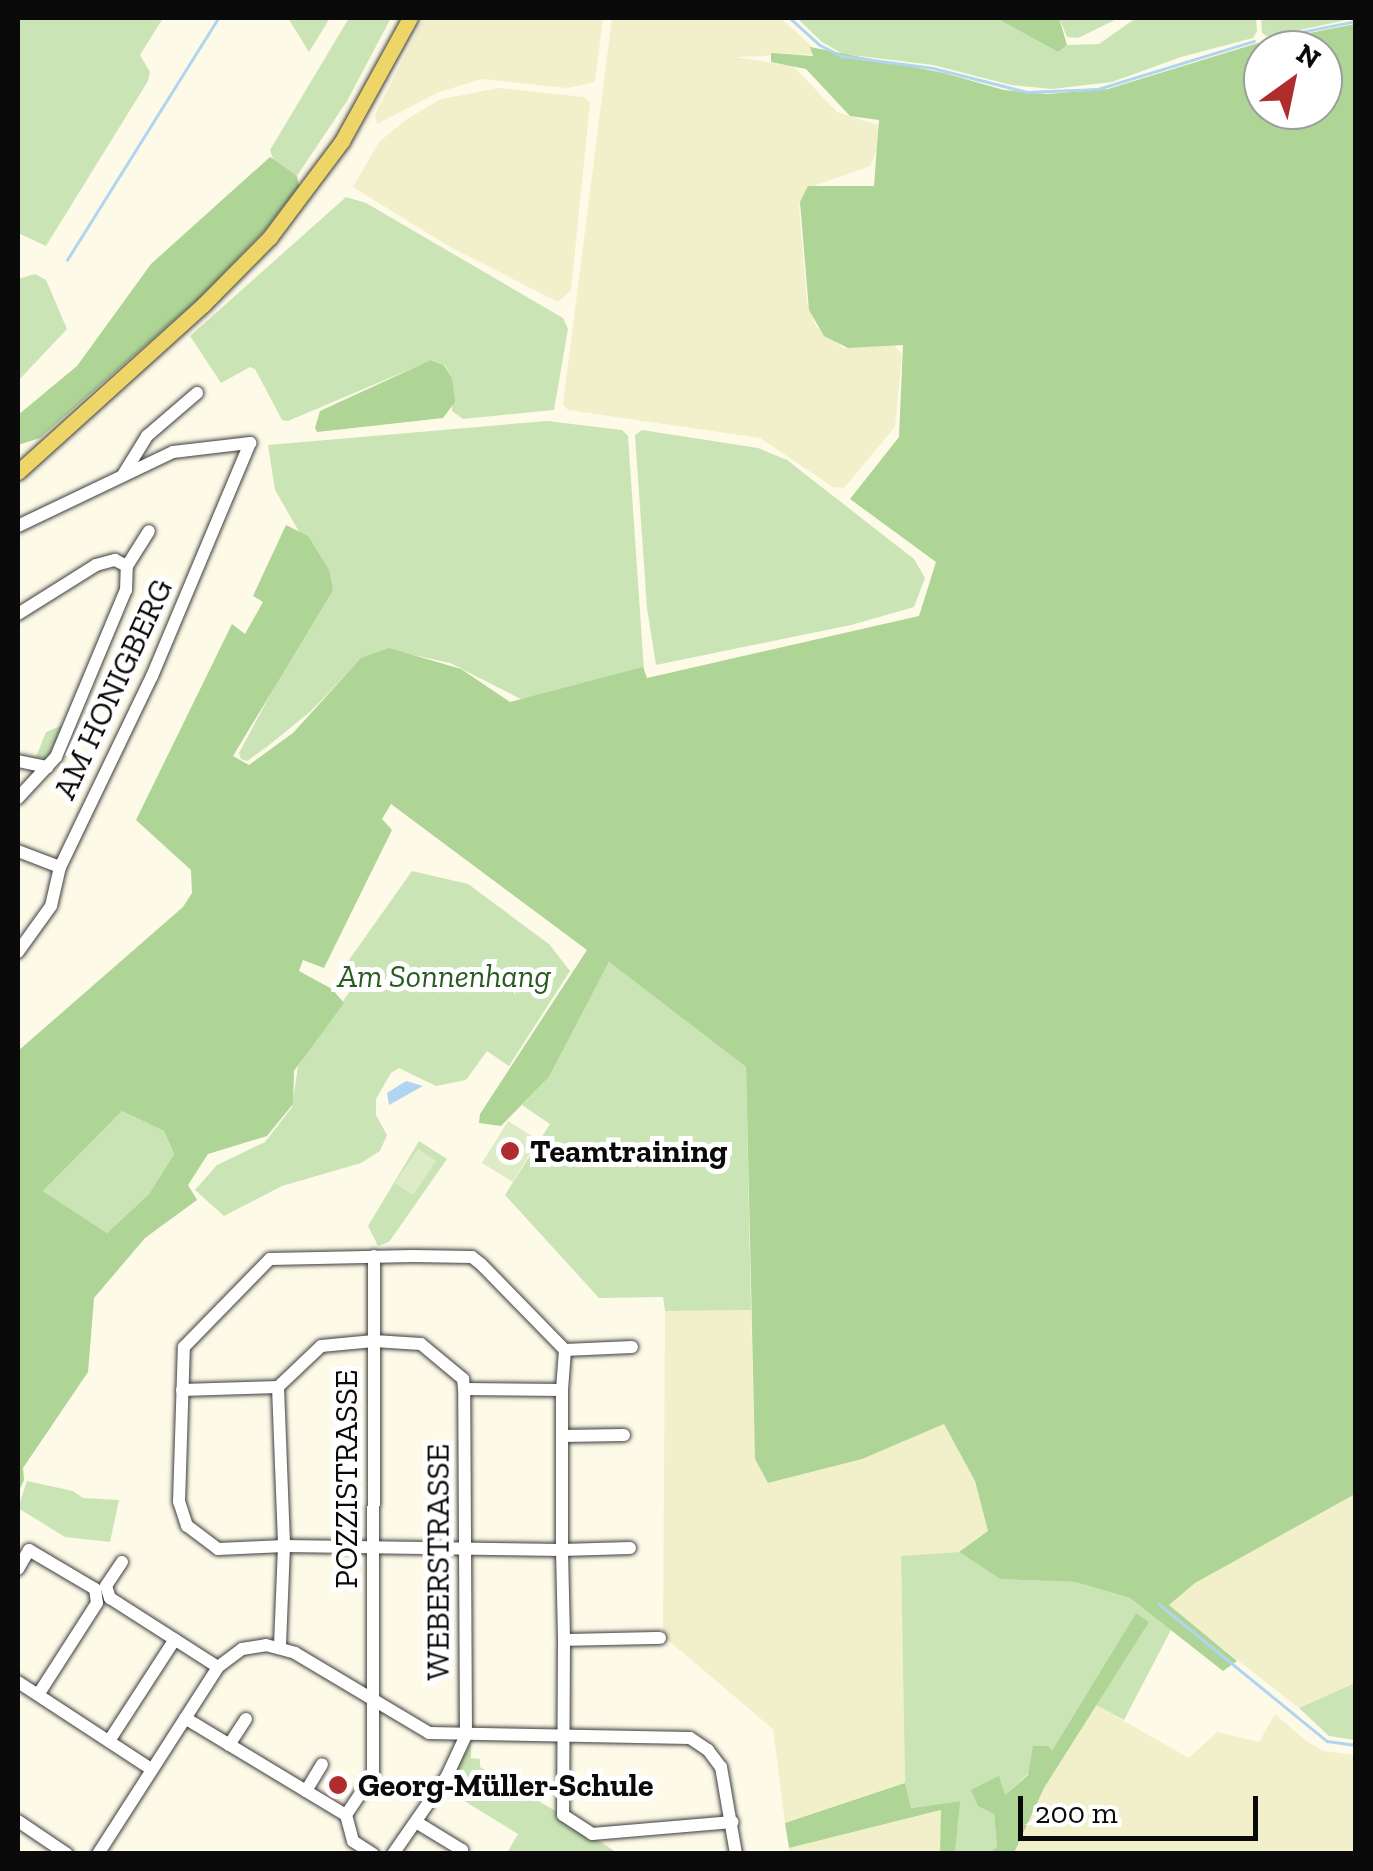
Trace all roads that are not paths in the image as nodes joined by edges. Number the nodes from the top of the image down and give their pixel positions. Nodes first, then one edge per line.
1 (410, 18) edge
2 (197, 393) dead end
3 (18, 472) edge
4 (123, 475) junction
5 (18, 526) edge
6 (149, 531) dead end
7 (127, 566) junction
8 (18, 614) edge
9 (18, 761) edge
10 (48, 767) junction
11 (18, 798) edge
12 (18, 851) edge
13 (60, 868) junction
14 (18, 952) edge
15 (374, 1256) junction
16 (374, 1341) junction
17 (632, 1347) dead end
18 (564, 1350) junction
19 (278, 1388) junction
20 (464, 1389) junction
21 (182, 1390) junction
22 (562, 1390) junction
23 (624, 1434) dead end
24 (563, 1436) junction
25 (284, 1546) junction
26 (374, 1548) junction
27 (466, 1548) junction
28 (630, 1548) dead end
29 (562, 1550) junction
30 (122, 1562) dead end
31 (18, 1569) edge
32 (660, 1638) dead end
33 (176, 1639) junction
34 (564, 1640) junction
35 (280, 1647) junction
36 (218, 1666) junction
37 (18, 1682) edge
38 (38, 1695) junction
39 (373, 1702) junction
40 (185, 1718) junction
41 (246, 1719) dead end
42 (562, 1734) junction
43 (466, 1735) junction
44 (109, 1741) junction
45 (229, 1744) junction
46 (322, 1764) dead end
47 (151, 1769) junction
48 (306, 1791) junction
49 (346, 1815) junction
50 (18, 1821) edge
51 (416, 1822) junction
52 (732, 1822) junction
53 (66, 1854) edge
54 (98, 1854) edge
55 (373, 1854) edge
56 (393, 1854) edge
57 (460, 1854) edge
58 (736, 1854) edge

1 - 3 main road
2 - 4 street
4 - 5 street
4 - 13 street, AM HONIGBERG
6 - 7 street
7 - 8 street
7 - 10 street
9 - 10 street
10 - 11 street
12 - 13 street
13 - 14 street, AM HONIGBERG
15 - 16 street, POZZISTRASSE
15 - 18 street
15 - 21 street
16 - 19 street
16 - 20 street
16 - 26 street, POZZISTRASSE
17 - 18 street
18 - 22 street
19 - 21 street
19 - 25 street
20 - 22 street
20 - 27 street, WEBERSTRASSE
21 - 25 street
22 - 24 street
23 - 24 street
24 - 29 street
25 - 26 street
25 - 35 street
26 - 27 street
26 - 39 street, POZZISTRASSE
27 - 29 street
27 - 43 street, WEBERSTRASSE
28 - 29 street
29 - 34 street
30 - 33 street
31 - 38 street
32 - 34 street
33 - 36 street
33 - 44 street
34 - 42 street
35 - 36 street
35 - 39 street
36 - 40 street
37 - 38 street
38 - 44 street
39 - 43 street
39 - 49 street, POZZISTRASSE
40 - 45 street
40 - 47 street
41 - 45 street
42 - 43 street
42 - 52 street
42 - 52 street
43 - 51 street
44 - 47 street
45 - 48 street
46 - 48 street
47 - 54 street
48 - 49 street
49 - 55 street
50 - 53 street
51 - 56 street
51 - 57 street
52 - 58 street

